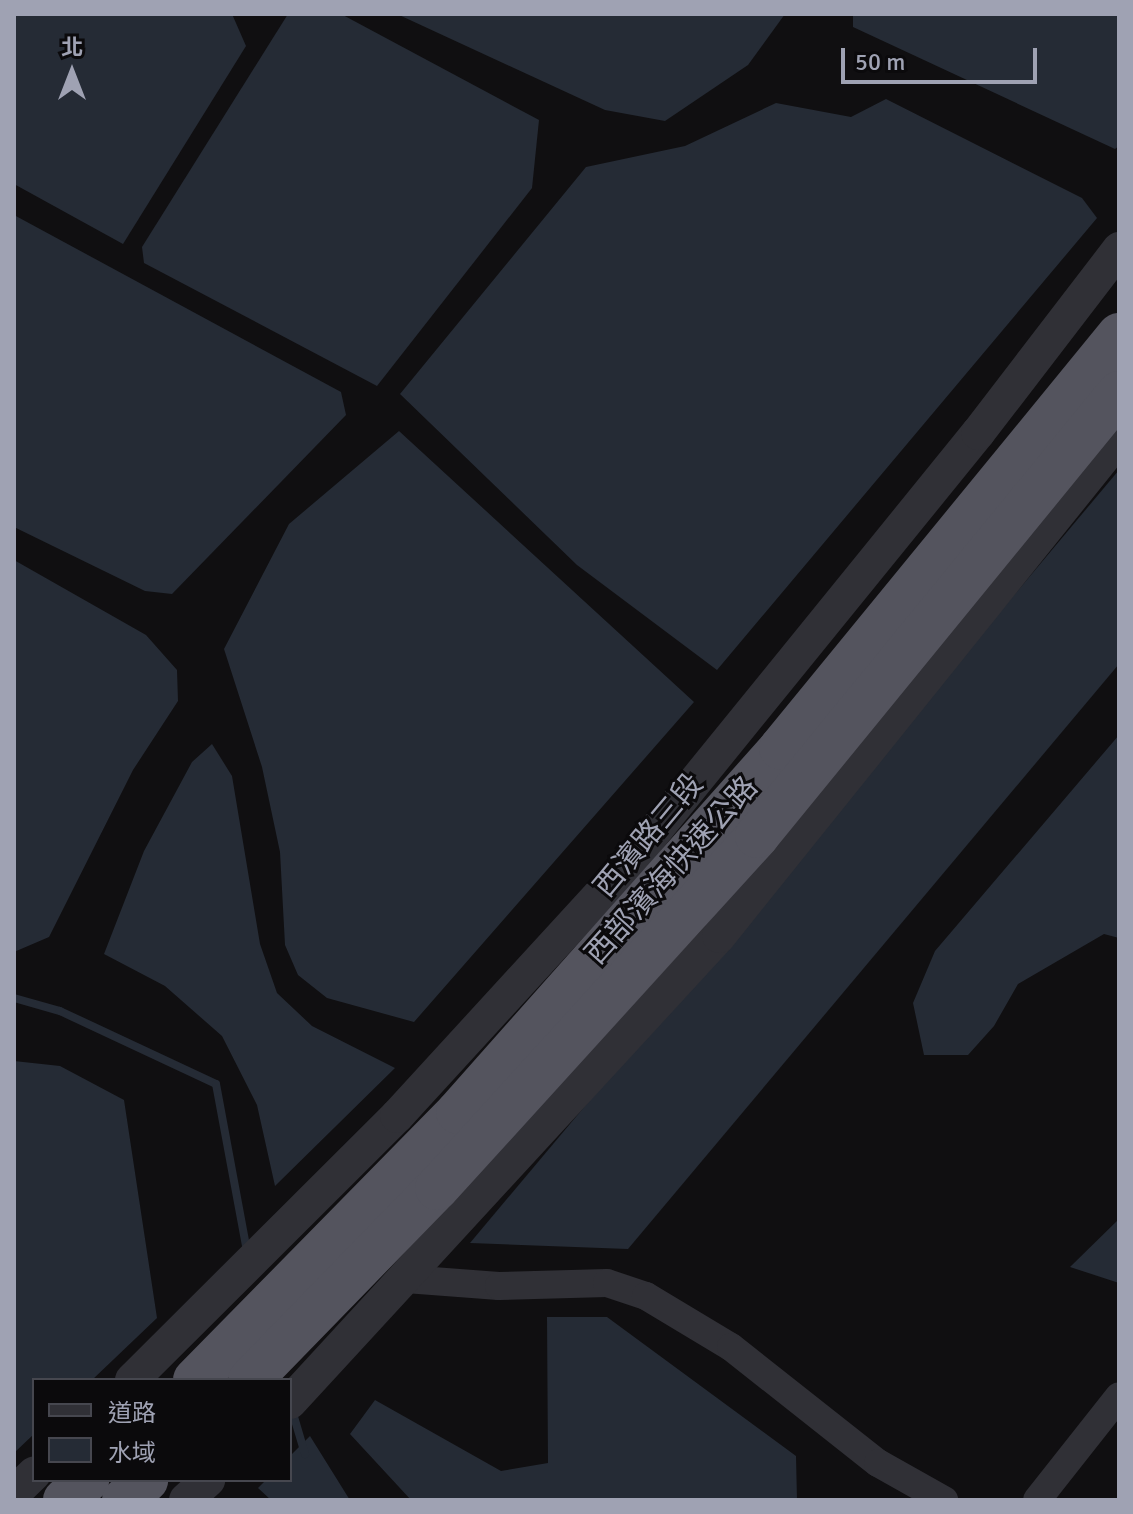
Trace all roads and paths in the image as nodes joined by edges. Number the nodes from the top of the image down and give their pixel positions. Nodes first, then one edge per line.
1 (1119, 249) edge
2 (1119, 335) edge
3 (1119, 393) edge
4 (1119, 438) edge
5 (406, 1279) junction
6 (221, 1374) edge
7 (134, 1378) edge
8 (300, 1392) edge
9 (1119, 1396) edge
10 (32, 1476) edge
11 (85, 1482) edge
12 (144, 1482) edge
13 (206, 1482) edge
14 (14, 1493) edge
15 (65, 1500) edge
16 (124, 1500) edge
17 (186, 1500) edge
18 (944, 1500) edge
19 (1037, 1500) edge

1 - 7 street, 西濱路三段
2 - 6 highway, 西部濱海快速公路
3 - 6 highway, 西部濱海快速公路
4 - 5 street
5 - 8 street
5 - 18 street
9 - 19 street
10 - 14 street
11 - 15 highway
12 - 16 highway
13 - 17 street

